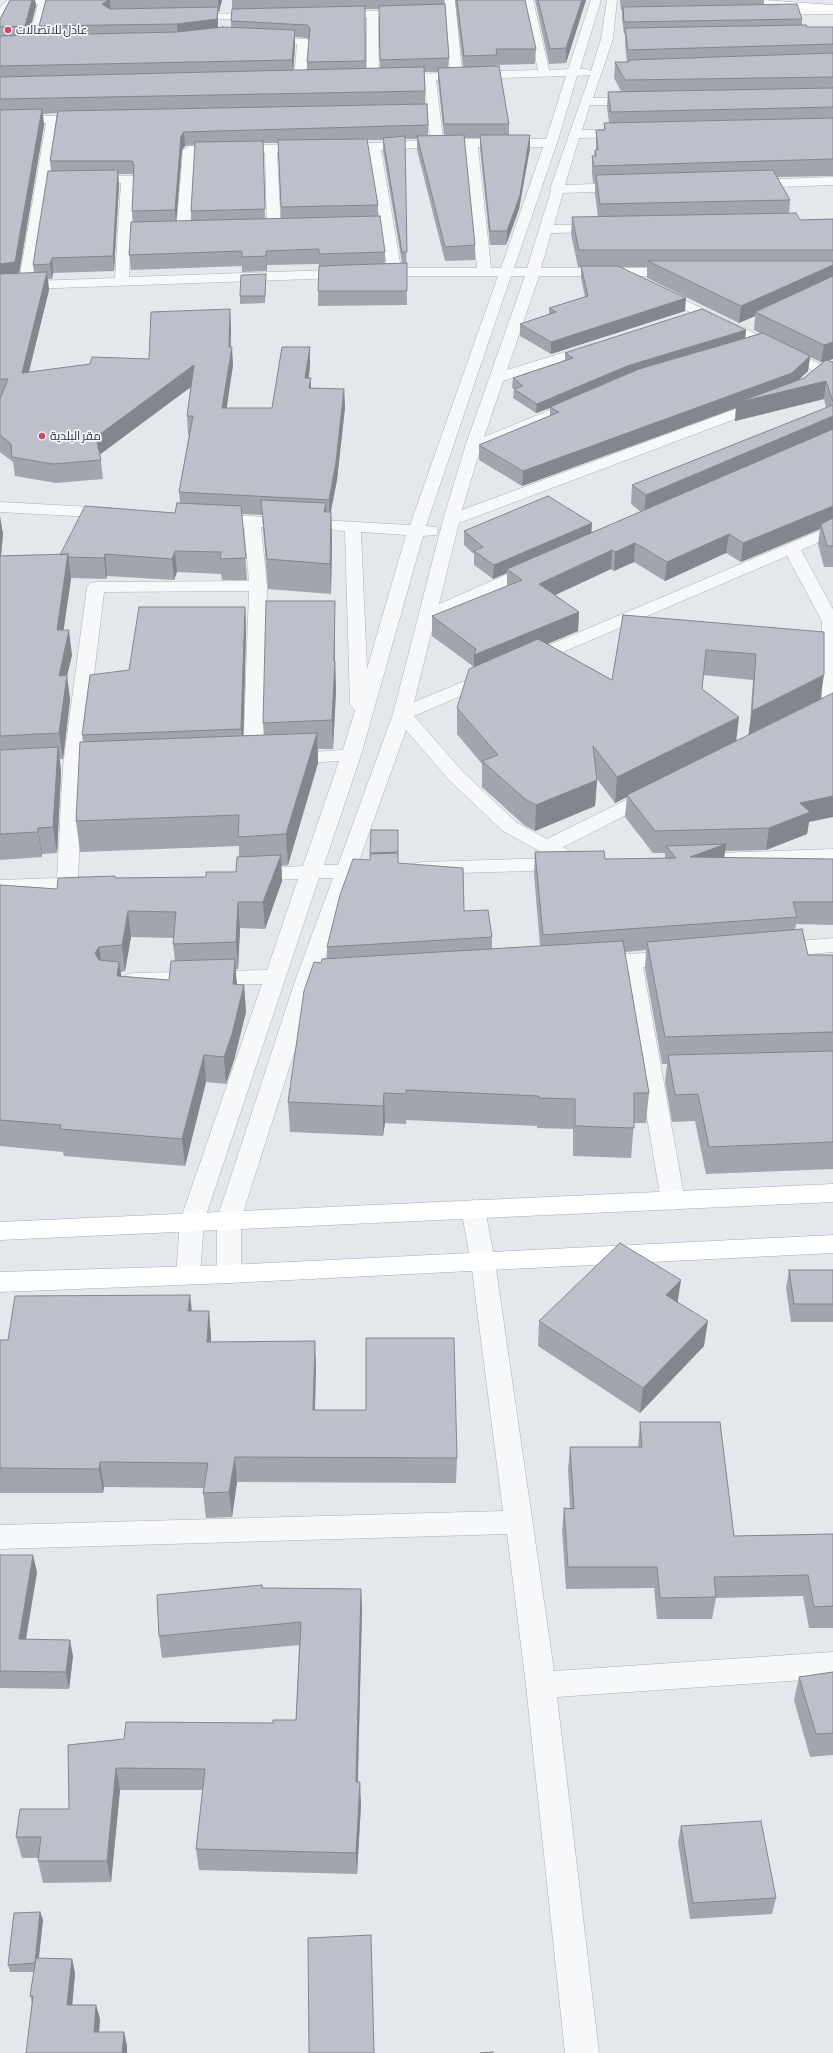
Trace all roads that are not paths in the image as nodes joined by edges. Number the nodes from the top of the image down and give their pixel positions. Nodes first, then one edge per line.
1 (13, 0) edge
2 (44, 0) edge
3 (82, 0) edge
4 (450, 0) edge
5 (528, 0) edge
6 (596, 0) edge
7 (715, 0) edge
8 (833, 9) edge
9 (614, 10) edge
10 (226, 11) junction
11 (451, 12) junction
12 (738, 12) edge
13 (372, 14) junction
14 (0, 15) edge
15 (326, 15) edge
16 (272, 16) edge
17 (180, 17) edge
18 (225, 31) edge
19 (256, 39) edge
20 (20, 46) edge
21 (33, 46) junction
22 (47, 46) edge
23 (605, 71) junction
24 (572, 72) junction
25 (544, 73) junction
26 (456, 76) junction
27 (430, 77) junction
28 (358, 79) edge
29 (373, 79) junction
30 (285, 80) edge
31 (300, 80) junction
32 (315, 80) edge
33 (647, 101) edge
34 (585, 102) junction
35 (434, 112) junction
36 (386, 113) edge
37 (100, 118) edge
38 (53, 119) junction
39 (0, 120) edge
40 (637, 133) edge
41 (574, 134) junction
42 (437, 143) junction
43 (472, 143) junction
44 (551, 143) junction
45 (374, 147) junction
46 (272, 149) junction
47 (43, 180) junction
48 (833, 181) edge
49 (738, 184) edge
50 (636, 187) edge
51 (556, 189) junction
52 (387, 225) junction
53 (334, 227) edge
54 (618, 227) edge
55 (259, 229) edge
56 (274, 229) junction
57 (289, 229) edge
58 (546, 229) junction
59 (126, 231) junction
60 (183, 231) junction
61 (198, 231) edge
62 (484, 271) junction
63 (395, 272) junction
64 (507, 272) junction
65 (533, 272) junction
66 (618, 272) junction
67 (690, 272) edge
68 (122, 282) junction
69 (25, 284) junction
70 (0, 286) edge
71 (702, 312) junction
72 (679, 320) edge
73 (752, 324) dead end
74 (738, 330) junction
75 (762, 341) junction
76 (610, 342) edge
77 (739, 348) edge
78 (829, 370) edge
79 (496, 378) junction
80 (806, 383) edge
81 (588, 399) edge
82 (774, 400) edge
83 (473, 447) junction
84 (0, 507) edge
85 (126, 514) edge
86 (197, 518) edge
87 (252, 521) junction
88 (449, 526) junction
89 (353, 527) junction
90 (416, 530) junction
91 (833, 530) edge
92 (792, 549) junction
93 (550, 562) edge
94 (258, 586) junction
95 (426, 615) junction
96 (832, 656) edge
97 (402, 714) junction
98 (796, 723) edge
99 (359, 724) junction
100 (351, 755) junction
101 (668, 787) edge
102 (547, 847) junction
103 (833, 855) edge
104 (698, 860) edge
105 (379, 869) edge
106 (403, 869) edge
107 (348, 870) junction
108 (313, 872) junction
109 (233, 876) edge
110 (106, 882) edge
111 (67, 884) junction
112 (0, 887) edge
113 (833, 945) edge
114 (755, 951) edge
115 (693, 956) edge
116 (631, 961) junction
117 (575, 964) edge
118 (276, 977) junction
119 (111, 980) edge
120 (330, 980) edge
121 (306, 981) junction
122 (674, 1073) edge
123 (650, 1074) junction
124 (833, 1193) edge
125 (673, 1201) junction
126 (473, 1209) junction
127 (229, 1219) junction
128 (192, 1221) junction
129 (0, 1231) edge
130 (833, 1244) edge
131 (483, 1262) junction
132 (229, 1274) junction
133 (188, 1275) junction
134 (0, 1282) edge
135 (518, 1522) junction
136 (0, 1537) edge
137 (833, 1664) edge
138 (541, 1685) junction
139 (582, 2053) edge

1 - 2 street
1 - 14 street
2 - 3 street
2 - 21 street
4 - 11 street
5 - 25 street
6 - 24 street
7 - 8 main road
8 - 12 street
9 - 23 street
10 - 16 street
10 - 17 street
10 - 18 street
11 - 13 street
11 - 26 street
13 - 15 street
13 - 29 street
19 - 31 street
20 - 21 street
21 - 22 street
23 - 24 street
23 - 34 street
24 - 25 street
24 - 44 street
25 - 26 street
26 - 27 street
27 - 29 street
27 - 35 street
28 - 29 street
30 - 31 street
31 - 32 street
33 - 34 street
34 - 41 street
35 - 36 street
35 - 42 street
37 - 38 street
38 - 39 street
38 - 47 street
40 - 41 street
41 - 51 street
42 - 43 street
42 - 45 street
43 - 44 street
43 - 62 street
44 - 64 street
45 - 46 street
45 - 52 street
46 - 56 street
46 - 60 street
47 - 59 street
47 - 69 street
48 - 49 street
50 - 51 street
51 - 58 street
52 - 53 street
52 - 63 street
54 - 58 street
55 - 56 street
56 - 57 street
58 - 65 street
59 - 60 street
59 - 68 street
60 - 61 street
62 - 63 street
62 - 64 street
63 - 68 street
64 - 65 street
64 - 90 street
65 - 66 street
65 - 79 street
66 - 67 street
66 - 71 street
68 - 69 street
69 - 70 street
71 - 72 street
71 - 74 street
73 - 74 street
74 - 75 street
75 - 77 street
75 - 78 street
76 - 79 street
78 - 80 street
79 - 83 street
81 - 83 street
82 - 88 street
83 - 88 street
84 - 85 street
86 - 87 street
87 - 89 street
87 - 94 street
88 - 90 street
88 - 95 street
89 - 90 street
89 - 99 street
90 - 99 street
91 - 92 street
92 - 96 street
92 - 97 street
93 - 95 street
94 - 100 street
94 - 111 street
95 - 97 street
96 - 98 street
97 - 102 street
97 - 107 street
99 - 100 street
100 - 108 street
101 - 102 street
102 - 106 street
103 - 104 street
105 - 107 street
107 - 108 street
107 - 121 street
108 - 109 street
108 - 118 street
110 - 111 street
111 - 112 street
113 - 114 street
115 - 116 street
116 - 117 street
116 - 123 street
118 - 119 street
118 - 128 street
120 - 121 street
121 - 127 street
122 - 123 street
123 - 125 street
124 - 125 main road
125 - 126 main road
126 - 127 main road
126 - 131 street
127 - 128 main road
127 - 132 street
128 - 129 main road
128 - 133 street
130 - 131 main road
131 - 132 main road
131 - 135 street
132 - 133 main road
133 - 134 main road
135 - 136 street
135 - 138 street
137 - 138 street
138 - 139 street

